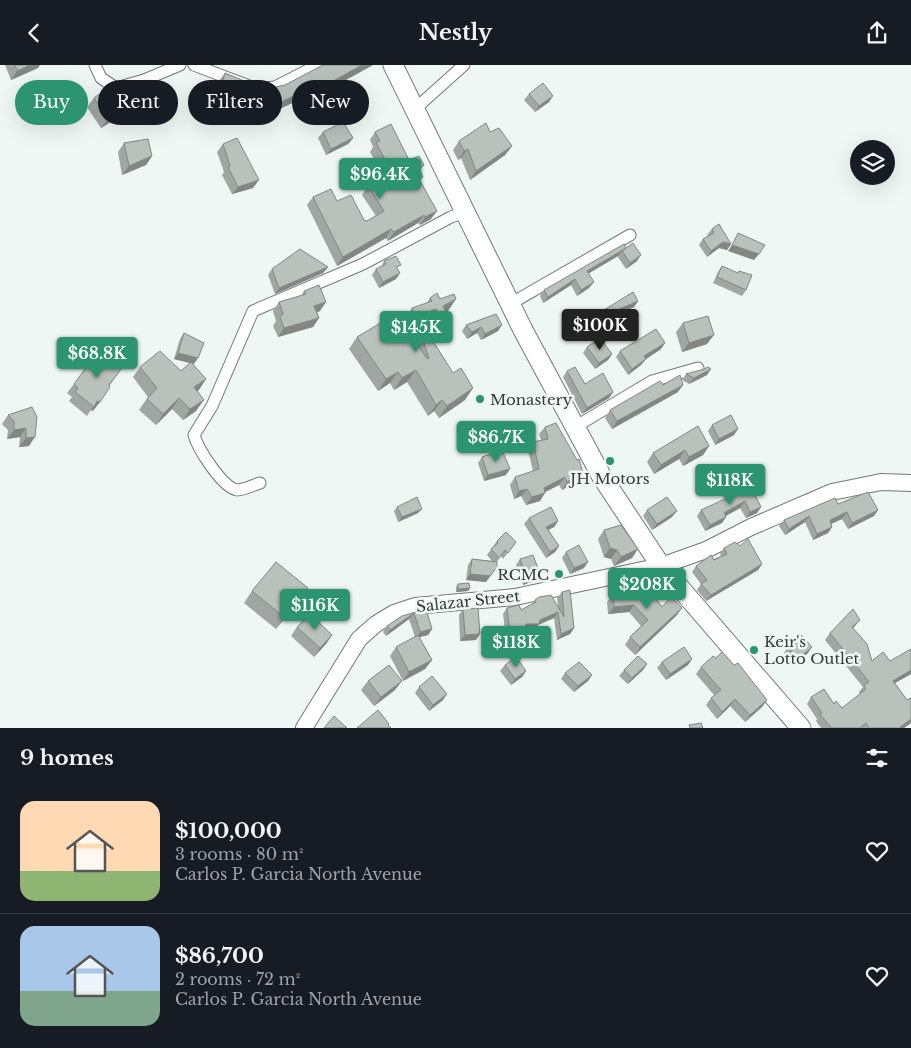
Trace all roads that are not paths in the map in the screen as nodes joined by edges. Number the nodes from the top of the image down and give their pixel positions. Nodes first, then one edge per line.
1 (94, 65) edge
2 (180, 65) edge
3 (194, 65) edge
4 (318, 65) edge
5 (393, 65) edge
6 (464, 65) edge
7 (415, 109) junction
8 (465, 212) junction
9 (630, 235) dead end
10 (510, 304) junction
11 (698, 368) dead end
12 (575, 427) junction
13 (260, 483) dead end
14 (911, 483) edge
15 (661, 566) junction
16 (304, 728) edge
17 (801, 728) edge

1 - 2 street
3 - 4 street
5 - 7 main road
6 - 7 street
7 - 8 main road
8 - 10 main road
8 - 13 street
9 - 10 street
10 - 12 main road
11 - 12 street
12 - 15 main road
14 - 15 street, Salazar Street
15 - 16 street, Salazar Street
15 - 17 main road

